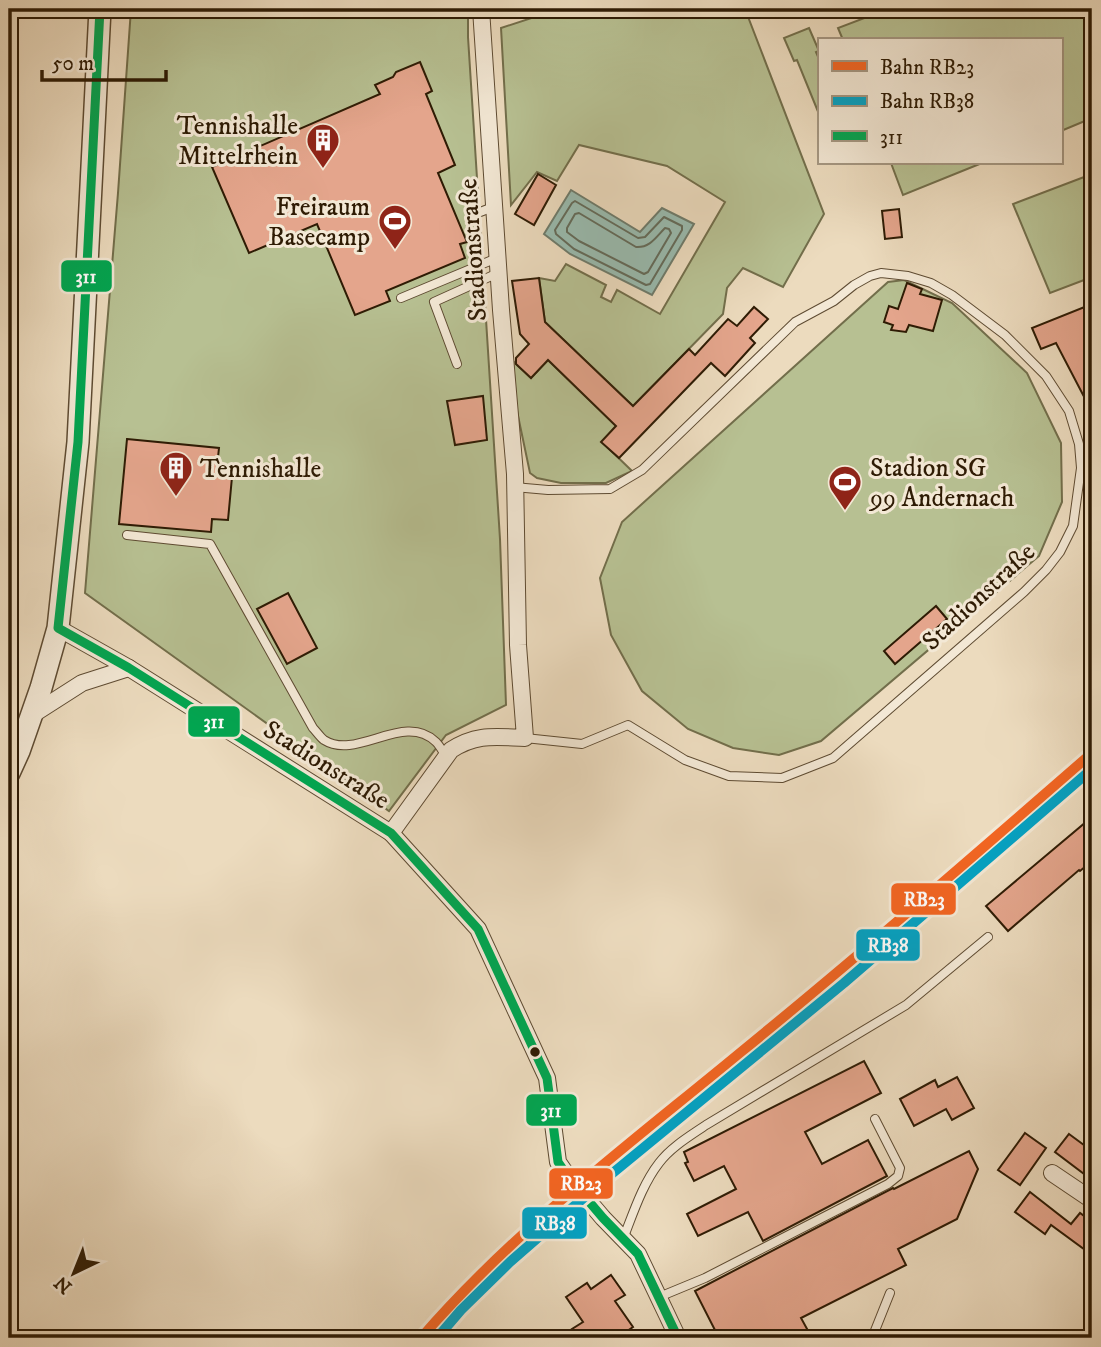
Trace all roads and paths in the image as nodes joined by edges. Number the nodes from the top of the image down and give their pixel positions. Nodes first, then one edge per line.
1 (100, 9) edge
2 (481, 9) edge
3 (494, 207) junction
4 (470, 216) dead end
5 (498, 266) junction
6 (401, 298) dead end
7 (457, 365) dead end
8 (514, 487) junction
9 (127, 535) dead end
10 (58, 628) junction
11 (129, 668) junction
12 (32, 715) junction
13 (525, 738) junction
14 (446, 756) junction
15 (9, 773) edge
16 (391, 833) junction
17 (988, 937) dead end
18 (875, 1119) dead end
19 (1052, 1173) dead end
20 (1092, 1200) edge
21 (623, 1239) junction
22 (890, 1293) dead end
23 (659, 1297) junction
24 (678, 1338) edge
25 (872, 1338) edge

1 - 10 street
2 - 3 street, Stadionstraße
3 - 4 lane
3 - 5 street, Stadionstraße
5 - 6 lane
5 - 7 lane
5 - 8 street, Stadionstraße
8 - 13 street, Stadionstraße
8 - 13 lane, Stadionstraße
9 - 14 lane
10 - 11 street, Stadionstraße
10 - 12 street
11 - 12 street
11 - 16 street, Stadionstraße
12 - 15 street
13 - 14 street, Stadionstraße
14 - 16 street, Stadionstraße
16 - 21 street, Stadionstraße
17 - 21 lane
18 - 23 lane
19 - 20 street
21 - 23 street, Stadionstraße
22 - 25 lane
23 - 24 street, Stadionstraße

